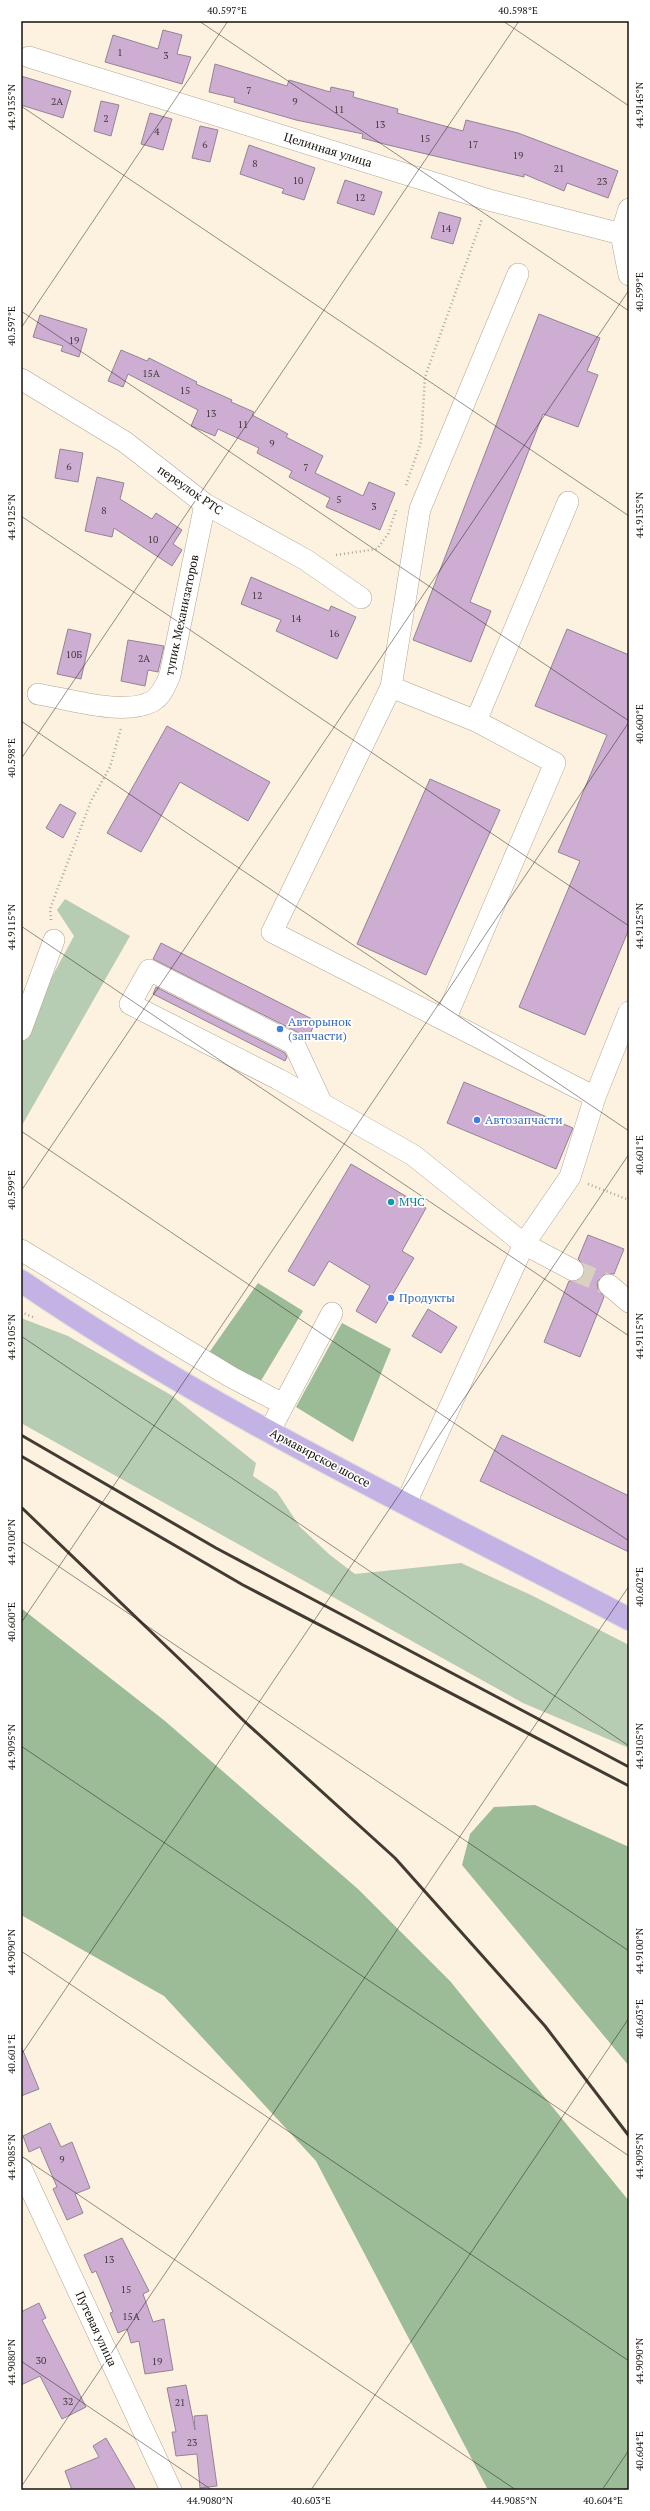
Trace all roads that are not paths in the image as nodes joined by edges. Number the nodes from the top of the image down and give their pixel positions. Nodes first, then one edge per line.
1 (29, 58) dead end
2 (629, 209) edge
3 (625, 235) edge
4 (518, 274) dead end
5 (629, 275) edge
6 (21, 379) edge
7 (568, 502) dead end
8 (205, 504) junction
9 (361, 598) dead end
10 (391, 687) junction
11 (38, 694) dead end
12 (476, 721) junction
13 (54, 940) road end
14 (629, 1012) edge
15 (445, 1020) junction
16 (21, 1030) edge
17 (595, 1097) junction
18 (322, 1104) junction
19 (524, 1244) junction
20 (21, 1250) edge
21 (573, 1270) tunnel mouth
22 (21, 1281) edge
23 (610, 1284) tunnel mouth
24 (21, 1298) edge
25 (629, 1302) edge
26 (332, 1312) dead end
27 (81, 1322) junction
28 (283, 1404) junction
29 (269, 1432) junction
30 (406, 1503) junction
31 (629, 1619) edge
32 (21, 2168) edge
33 (171, 2490) edge

1 - 3 street, Целинная улица
2 - 3 street
3 - 5 street
4 - 10 street
6 - 8 street, переулок РТС
7 - 12 street
8 - 9 street, переулок РТС
8 - 11 street, тупик Механизаторов
10 - 12 street
10 - 15 street
12 - 15 street
13 - 16 street
14 - 17 street
15 - 17 street
17 - 19 street
18 - 18 street
18 - 19 street
19 - 21 street
19 - 30 street
20 - 28 street
22 - 27 main road, Армавирское шоссе
23 - 25 street
24 - 27 main road
26 - 28 street
27 - 29 main road, Армавирское шоссе
28 - 29 street
29 - 30 main road, Армавирское шоссе
30 - 31 main road, Армавирское шоссе
32 - 33 street, Путевая улица

